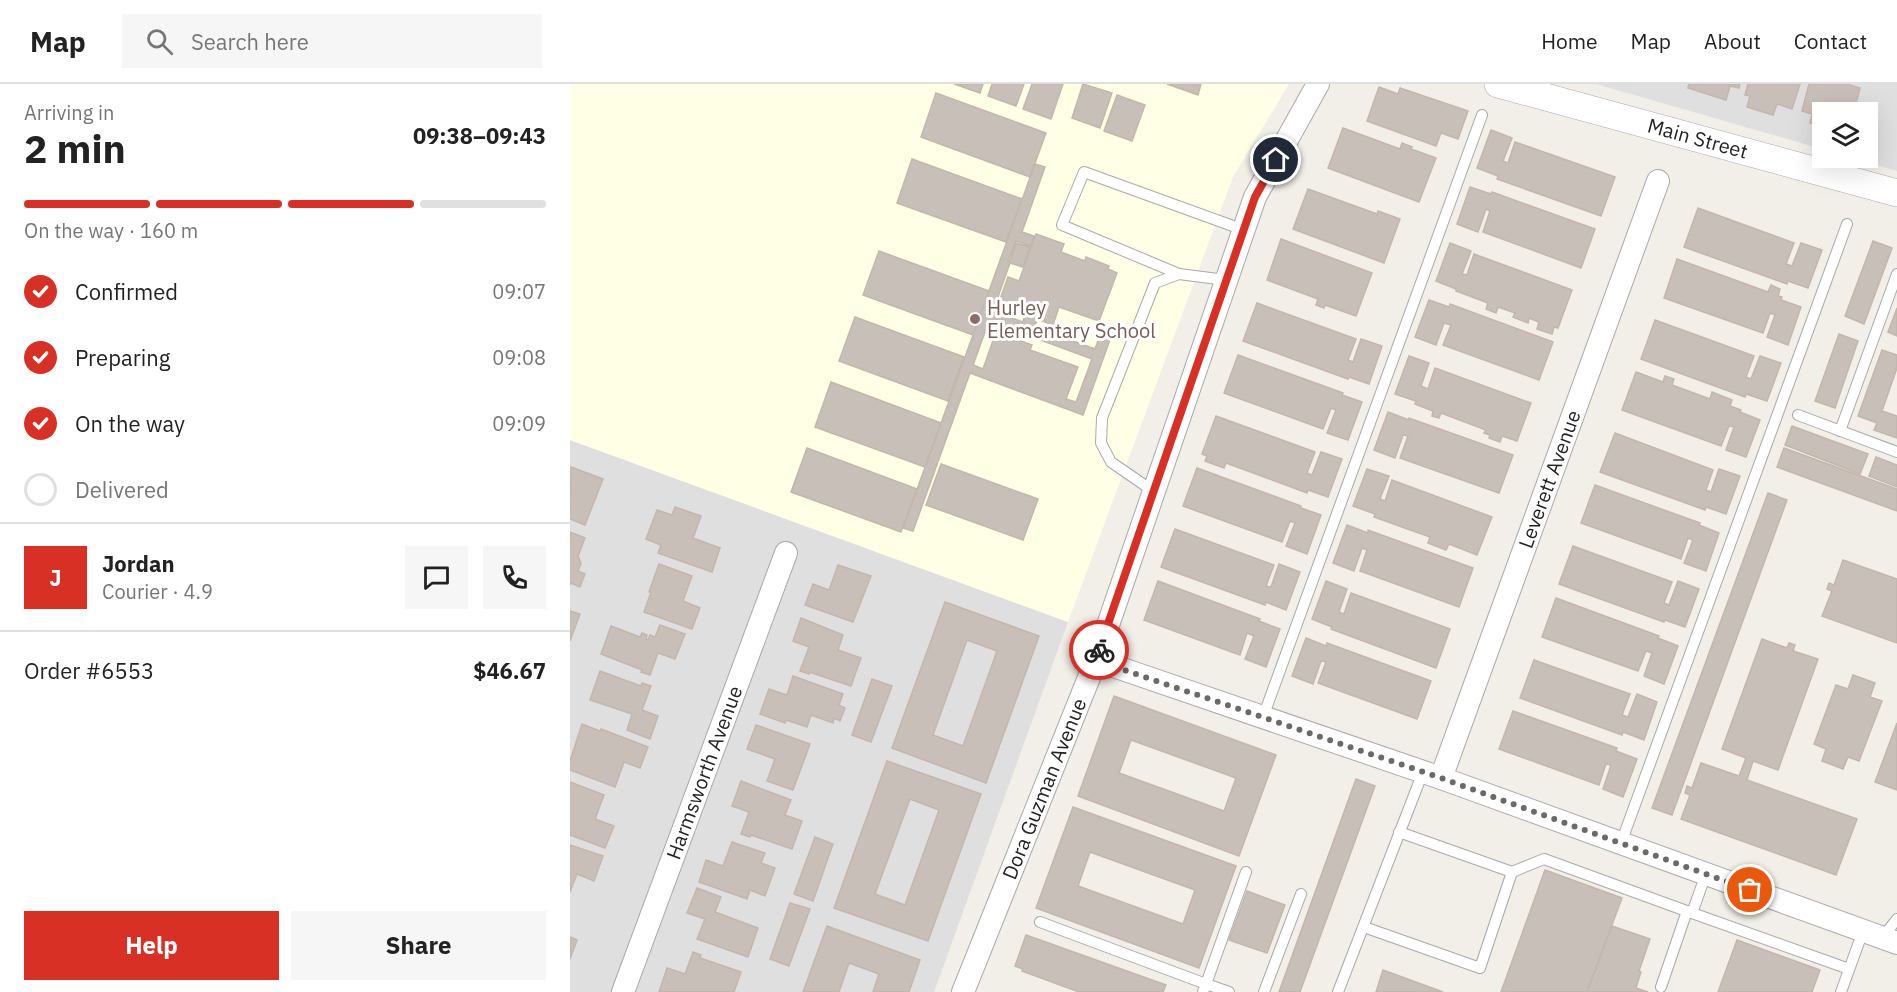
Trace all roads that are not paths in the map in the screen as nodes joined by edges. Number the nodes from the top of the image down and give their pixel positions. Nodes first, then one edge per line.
1 (1318, 84) edge
2 (1498, 84) edge
3 (1482, 115) dead end
4 (1658, 181) dead end
5 (1897, 193) edge
6 (1847, 224) dead end
7 (1244, 230) junction
8 (1179, 274) junction
9 (1897, 274) edge
10 (1226, 280) junction
11 (1798, 416) dead end
12 (1840, 431) junction
13 (1897, 452) edge
14 (1154, 491) junction
15 (786, 553) dead end
16 (1095, 660) junction
17 (1263, 717) junction
18 (1432, 775) junction
19 (1400, 832) junction
20 (1621, 843) junction
21 (1245, 872) dead end
22 (1512, 872) junction
23 (1706, 874) junction
24 (1302, 894) dead end
25 (1690, 912) junction
26 (1897, 919) edge
27 (1040, 922) dead end
28 (1364, 927) junction
29 (1881, 937) edge
30 (1849, 969) junction
31 (1661, 987) dead end
32 (1204, 988) edge
33 (623, 992) edge
34 (963, 992) edge
35 (1229, 992) edge
36 (1264, 992) edge
37 (1338, 992) edge
38 (1841, 992) edge

1 - 7 street, Dora Guzman Avenue
2 - 5 street, Main Street
3 - 17 lane
4 - 18 street, Leverett Avenue
6 - 20 lane
7 - 8 lane
7 - 10 street, Dora Guzman Avenue
8 - 10 lane
8 - 14 lane
9 - 12 lane
10 - 14 street, Dora Guzman Avenue
11 - 12 lane
12 - 13 lane
14 - 16 street, Dora Guzman Avenue
15 - 33 street, Harmsworth Avenue
16 - 17 street
16 - 34 street, Dora Guzman Avenue
17 - 18 street
18 - 19 lane
18 - 20 street
19 - 22 lane
19 - 28 lane
20 - 23 street
21 - 32 lane
22 - 25 lane
22 - 28 lane
23 - 25 lane
23 - 29 street
24 - 36 lane
25 - 30 lane
25 - 31 lane
26 - 29 lane
27 - 32 lane
28 - 37 lane
29 - 30 lane
30 - 38 lane
32 - 35 lane

